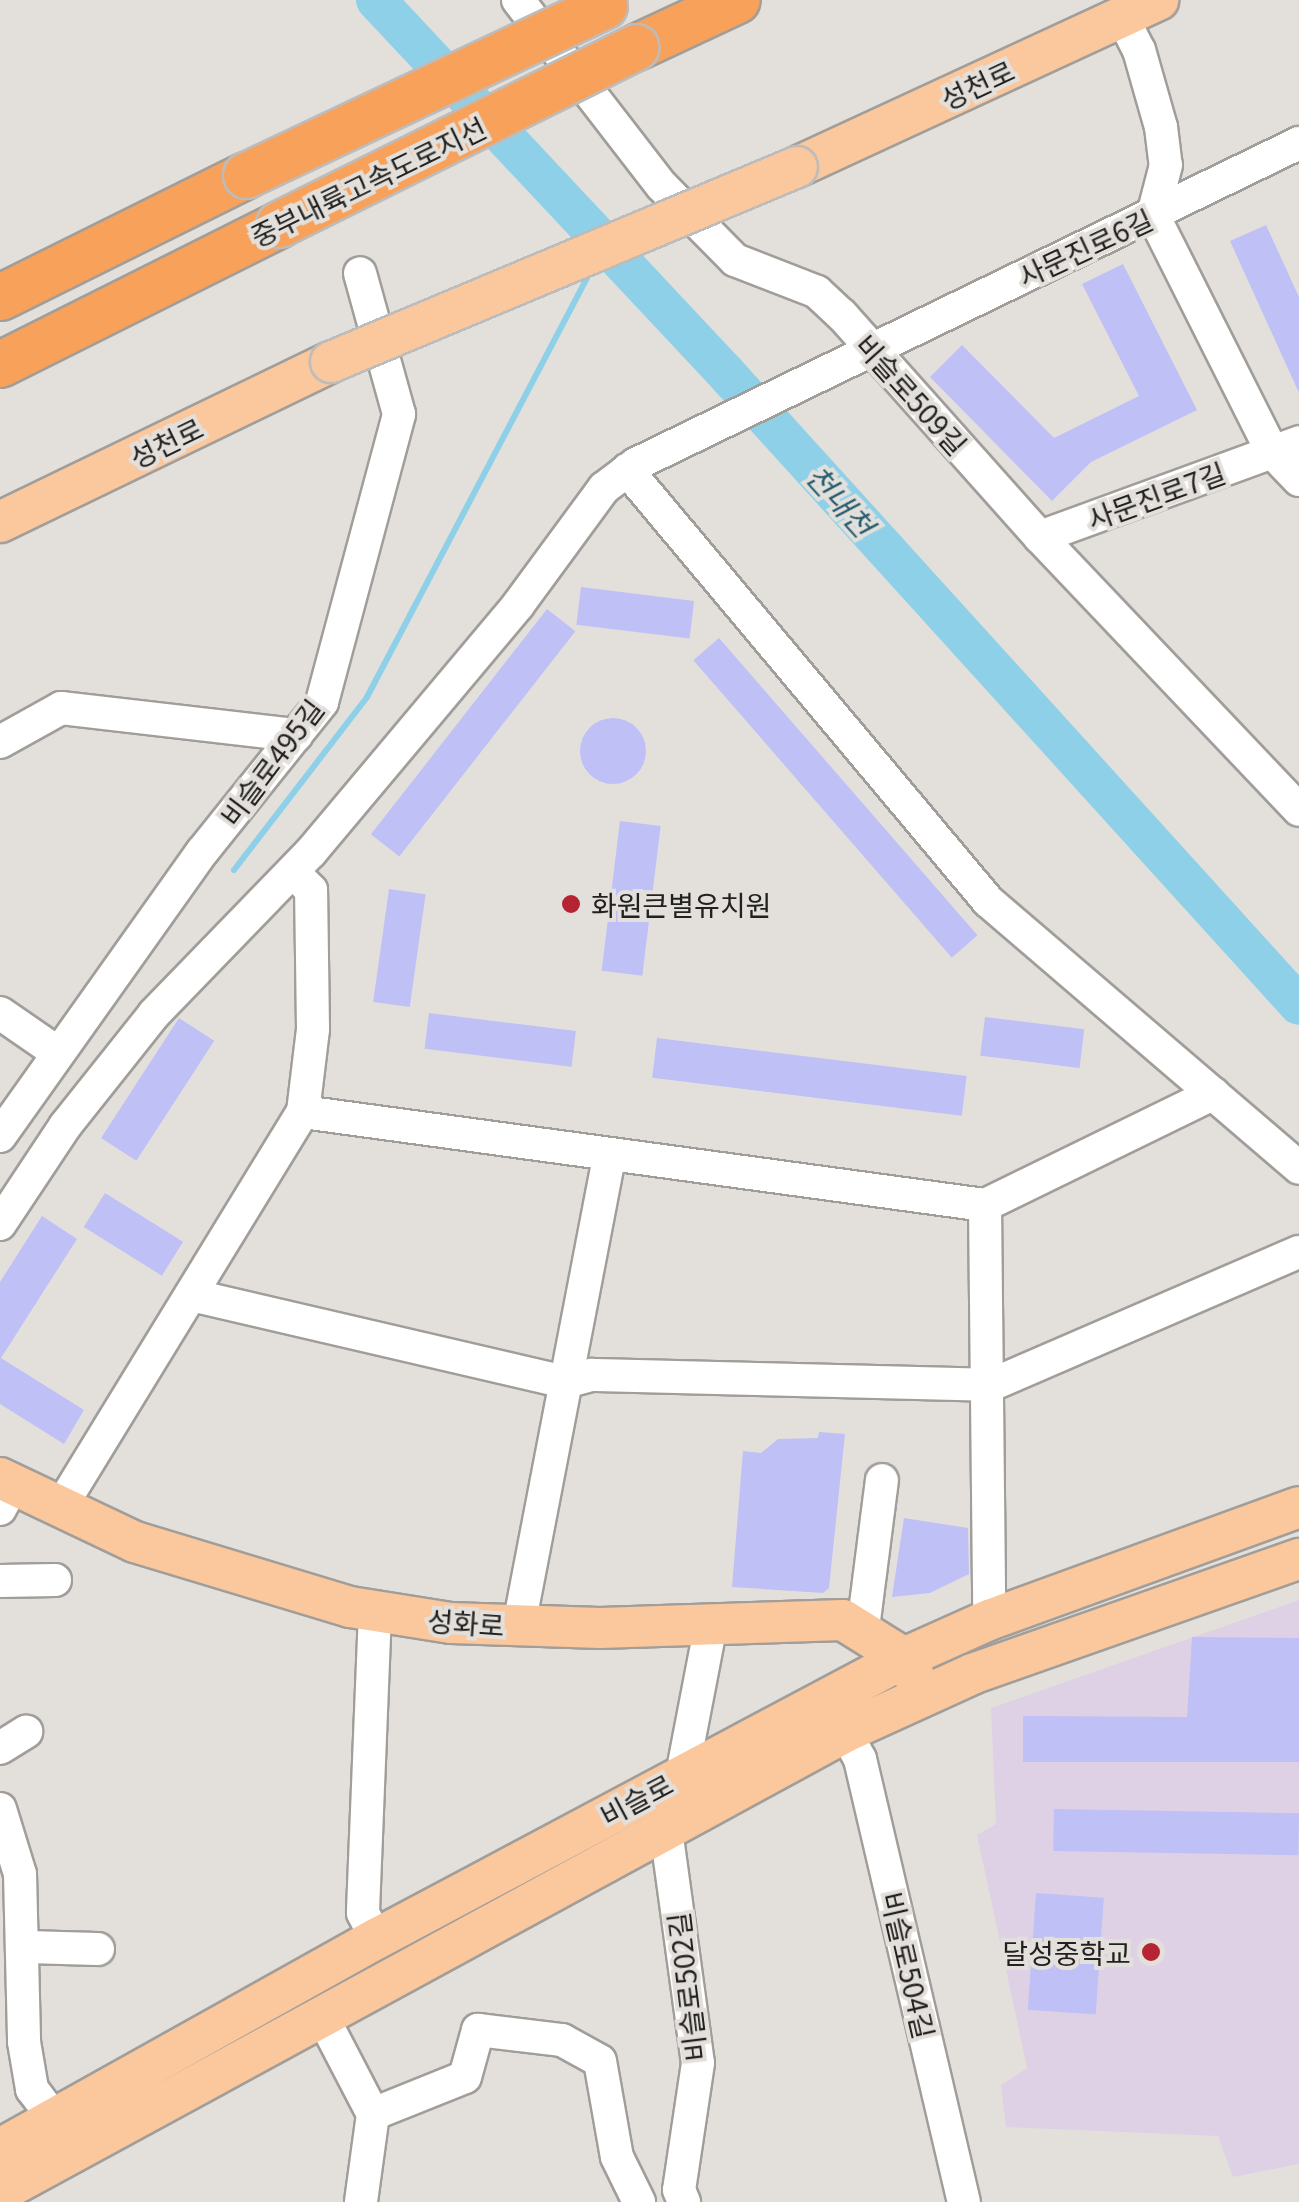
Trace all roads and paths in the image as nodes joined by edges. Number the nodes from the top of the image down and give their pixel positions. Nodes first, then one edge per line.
1 (518, 0) edge
2 (737, 0) edge
3 (610, 3) edge
4 (1140, 8) edge
5 (1299, 144) edge
6 (1153, 215) junction
7 (360, 274) dead end
8 (0, 297) edge
9 (864, 352) junction
10 (0, 364) edge
11 (1285, 447) edge
12 (631, 467) junction
13 (1299, 480) edge
14 (0, 522) edge
15 (1040, 537) junction
16 (296, 735) junction
17 (0, 742) edge
18 (1299, 810) edge
19 (292, 872) junction
20 (0, 1014) edge
21 (58, 1053) junction
22 (1213, 1094) junction
23 (303, 1112) junction
24 (0, 1136) edge
25 (608, 1156) junction
26 (1299, 1168) edge
27 (985, 1205) junction
28 (0, 1224) edge
29 (1299, 1252) edge
30 (191, 1294) junction
31 (566, 1382) junction
32 (991, 1385) junction
33 (882, 1480) dead end
34 (4, 1491) edge
35 (1299, 1507) edge
36 (60, 1508) junction
37 (1299, 1559) edge
38 (55, 1580) dead end
39 (0, 1581) edge
40 (1068, 1594) junction
41 (375, 1612) junction
42 (989, 1620) junction
43 (711, 1624) junction
44 (519, 1625) junction
45 (863, 1628) junction
46 (1024, 1655) junction
47 (904, 1658) junction
48 (926, 1695) junction
49 (845, 1732) junction
50 (784, 1743) junction
51 (682, 1775) junction
52 (0, 1809) edge
53 (666, 1830) junction
54 (376, 1939) junction
55 (26, 1946) junction
56 (98, 1949) dead end
57 (323, 2018) junction
58 (373, 2114) junction
59 (55, 2119) junction
60 (7, 2182) edge
61 (681, 2196) edge
62 (361, 2202) edge
63 (640, 2202) edge
64 (648, 2202) edge
65 (964, 2202) edge

1 - 9 street, 비슬로509길
2 - 10 highway, 중부내륙고속도로지선, bridge
3 - 8 highway, 중부내륙고속도로지선, bridge
4 - 6 street
4 - 14 main road, 성천로, bridge
5 - 6 street, 사문진로6길
6 - 9 street, 사문진로6길
6 - 11 street
7 - 16 street, 비슬로495길
9 - 12 street, 사문진로6길
9 - 15 street, 비슬로509길
11 - 13 street
11 - 15 street, 사문진로7길
12 - 19 street, 사문진로6길
12 - 22 street
15 - 18 street, 비슬로509길
16 - 17 street
16 - 21 street, 비슬로495길
19 - 23 street
19 - 28 street, 사문진로6길
20 - 21 street
21 - 24 street, 비슬로495길
22 - 26 street
22 - 27 street
23 - 25 street
23 - 30 street
25 - 27 street
25 - 31 street
27 - 32 street
29 - 32 street
30 - 31 street
30 - 36 street
31 - 32 street
31 - 44 street
32 - 42 street
33 - 45 street
34 - 36 main road, 성화로
35 - 40 main road, 비슬로
36 - 41 main road, 성화로
37 - 46 main road, 비슬로
38 - 39 street
40 - 42 main road, 비슬로
40 - 46 main road
41 - 44 main road, 성화로
41 - 54 street
42 - 47 main road, 비슬로
43 - 44 main road, 성화로
43 - 45 main road, 성화로
43 - 51 street
45 - 47 main road, 성화로
46 - 48 main road, 비슬로
47 - 48 main road, 성화로
47 - 50 main road, 비슬로
48 - 49 main road, 비슬로
49 - 50 main road, 비슬로
49 - 65 street, 비슬로504길
50 - 51 main road, 비슬로
50 - 53 main road, 비슬로
51 - 54 main road, 비슬로
52 - 55 street
53 - 57 main road, 비슬로
53 - 61 street, 비슬로502길
54 - 59 main road, 비슬로
55 - 56 street
55 - 59 street
57 - 58 street
57 - 60 main road, 비슬로
58 - 62 street
58 - 63 street
59 - 60 main road, 비슬로
61 - 64 street

